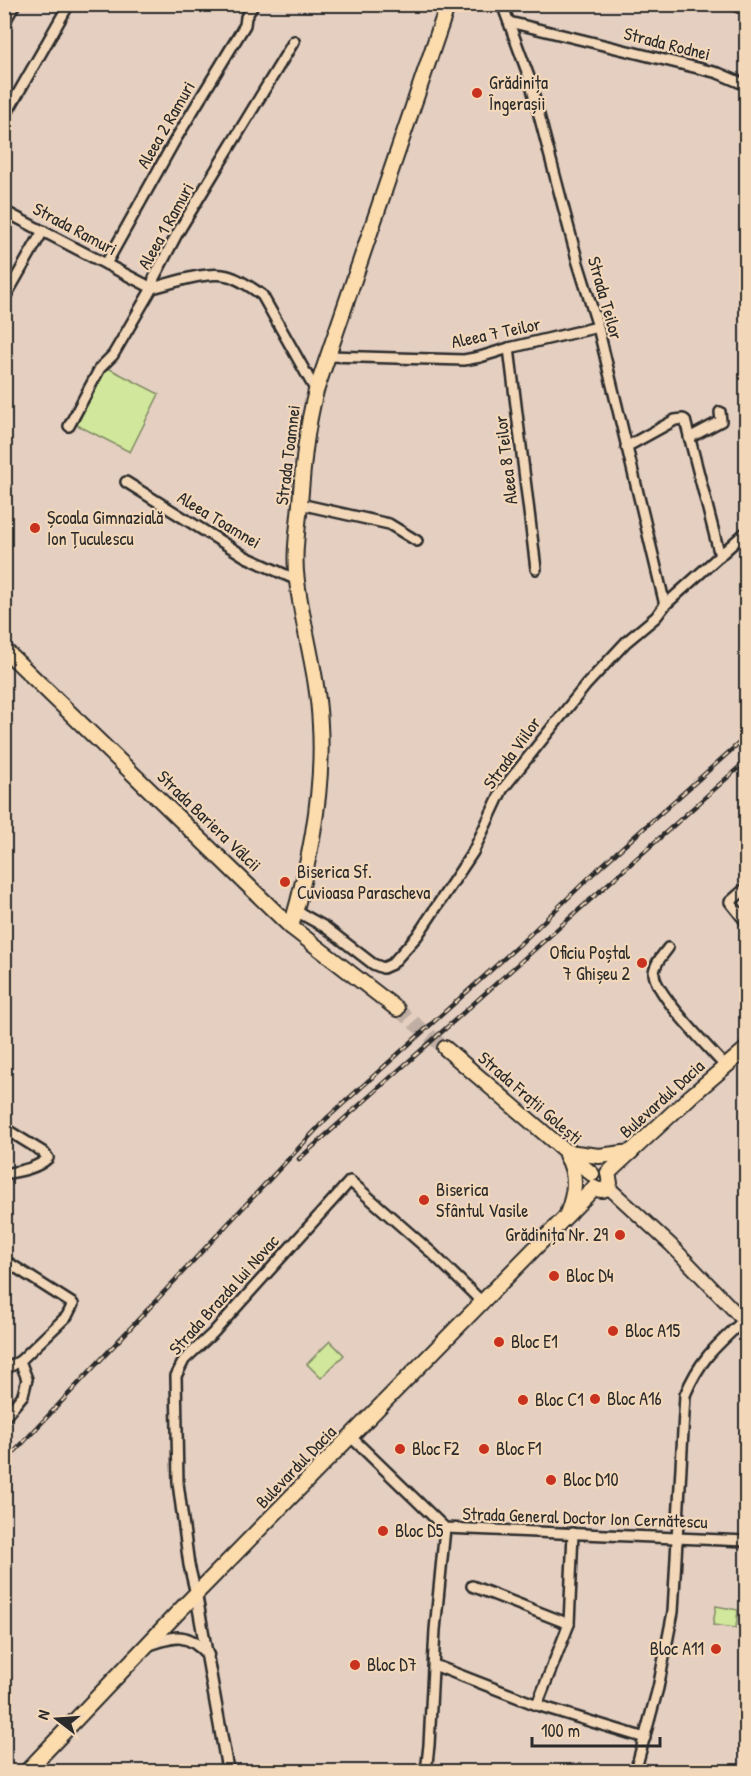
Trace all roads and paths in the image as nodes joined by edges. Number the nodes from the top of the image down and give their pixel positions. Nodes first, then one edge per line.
1 (15, 4) edge
2 (69, 4) edge
3 (254, 4) edge
4 (448, 4) edge
5 (502, 4) edge
6 (509, 22) junction
7 (4, 23) edge
8 (294, 41) dead end
9 (747, 85) edge
10 (4, 118) edge
11 (4, 211) edge
12 (43, 231) junction
13 (106, 264) junction
14 (152, 288) junction
15 (4, 299) edge
16 (598, 327) junction
17 (509, 348) junction
18 (328, 356) junction
19 (316, 391) junction
20 (720, 412) dead end
21 (69, 426) dead end
22 (689, 438) junction
23 (626, 447) junction
24 (126, 482) dead end
25 (300, 504) junction
26 (747, 532) edge
27 (417, 541) dead end
28 (720, 556) junction
29 (536, 569) dead end
30 (297, 580) junction
31 (665, 605) junction
32 (4, 649) edge
33 (747, 888) edge
34 (743, 910) edge
35 (296, 911) junction
36 (747, 922) edge
37 (291, 927) junction
38 (668, 948) dead end
39 (397, 1009) tunnel mouth
40 (445, 1048) tunnel mouth
41 (745, 1049) edge
42 (725, 1066) junction
43 (4, 1128) edge
44 (564, 1151) junction
45 (631, 1152) junction
46 (4, 1174) edge
47 (603, 1183) junction
48 (567, 1216) junction
49 (4, 1260) edge
50 (482, 1302) junction
51 (745, 1321) edge
52 (20, 1361) junction
53 (4, 1370) edge
54 (4, 1418) edge
55 (351, 1437) junction
56 (445, 1528) junction
57 (573, 1533) junction
58 (678, 1538) junction
59 (747, 1541) edge
60 (472, 1587) dead end
61 (196, 1594) junction
62 (569, 1624) junction
63 (147, 1645) junction
64 (208, 1655) junction
65 (434, 1665) junction
66 (537, 1704) junction
67 (645, 1738) junction
68 (26, 1772) edge
69 (228, 1772) edge
70 (426, 1772) edge
71 (635, 1772) edge

1 - 7 street
2 - 10 street
3 - 13 street, Aleea 2 Ramuri
4 - 18 main road, Strada Toamnei
5 - 6 street, Strada Teilor
6 - 9 street, Strada Rodnei
6 - 16 street, Strada Teilor
8 - 14 street, Aleea 1 Ramuri
11 - 12 street, Strada Ramuri
12 - 13 street, Strada Ramuri
12 - 15 street
13 - 14 street, Strada Ramuri
14 - 19 street
14 - 21 street, Aleea 1 Ramuri
16 - 17 street, Aleea 7 Teilor
16 - 23 street, Strada Teilor
17 - 18 street, Aleea 7 Teilor
17 - 29 street, Aleea 8 Teilor
18 - 19 main road, Strada Toamnei
19 - 25 main road, Strada Toamnei
20 - 22 street
22 - 23 street
22 - 28 street
23 - 31 street, Strada Teilor
24 - 30 street, Aleea Toamnei
25 - 27 street
25 - 30 main road, Strada Toamnei
26 - 28 street, Strada Viilor
28 - 31 street, Strada Viilor
30 - 35 main road, Strada Toamnei
31 - 35 street, Strada Viilor
32 - 37 main road, Strada Bariera Vâlcii
33 - 34 street
34 - 36 street
35 - 37 main road, Strada Toamnei
37 - 39 main road, Strada Bariera Vâlcii
38 - 42 street
40 - 44 main road, Strada Frații Golești
41 - 42 main road, Bulevardul Dacia
42 - 45 main road, Bulevardul Dacia
43 - 46 street
44 - 45 main road
44 - 47 main road, Strada Frații Golești
44 - 48 main road
45 - 47 main road, Bulevardul Dacia
47 - 48 main road, Bulevardul Dacia
47 - 51 main road
48 - 50 main road, Bulevardul Dacia
49 - 52 street
50 - 55 main road, Bulevardul Dacia
50 - 61 street, Strada Brazda lui Novac
51 - 58 street
52 - 53 street
52 - 54 street
55 - 56 street, Strada General Doctor Ion Cernătescu
55 - 61 main road, Bulevardul Dacia
56 - 57 street, Strada General Doctor Ion Cernătescu
56 - 65 street
57 - 58 street, Strada General Doctor Ion Cernătescu
57 - 62 street
58 - 59 street, Strada General Doctor Ion Cernătescu
58 - 67 street
60 - 62 street
61 - 63 main road, Bulevardul Dacia
61 - 64 street, Strada Brazda lui Novac
62 - 66 street
63 - 64 street
63 - 68 main road, Bulevardul Dacia
64 - 69 street, Strada Brazda lui Novac
65 - 66 street
65 - 70 street
66 - 67 street
67 - 71 street

